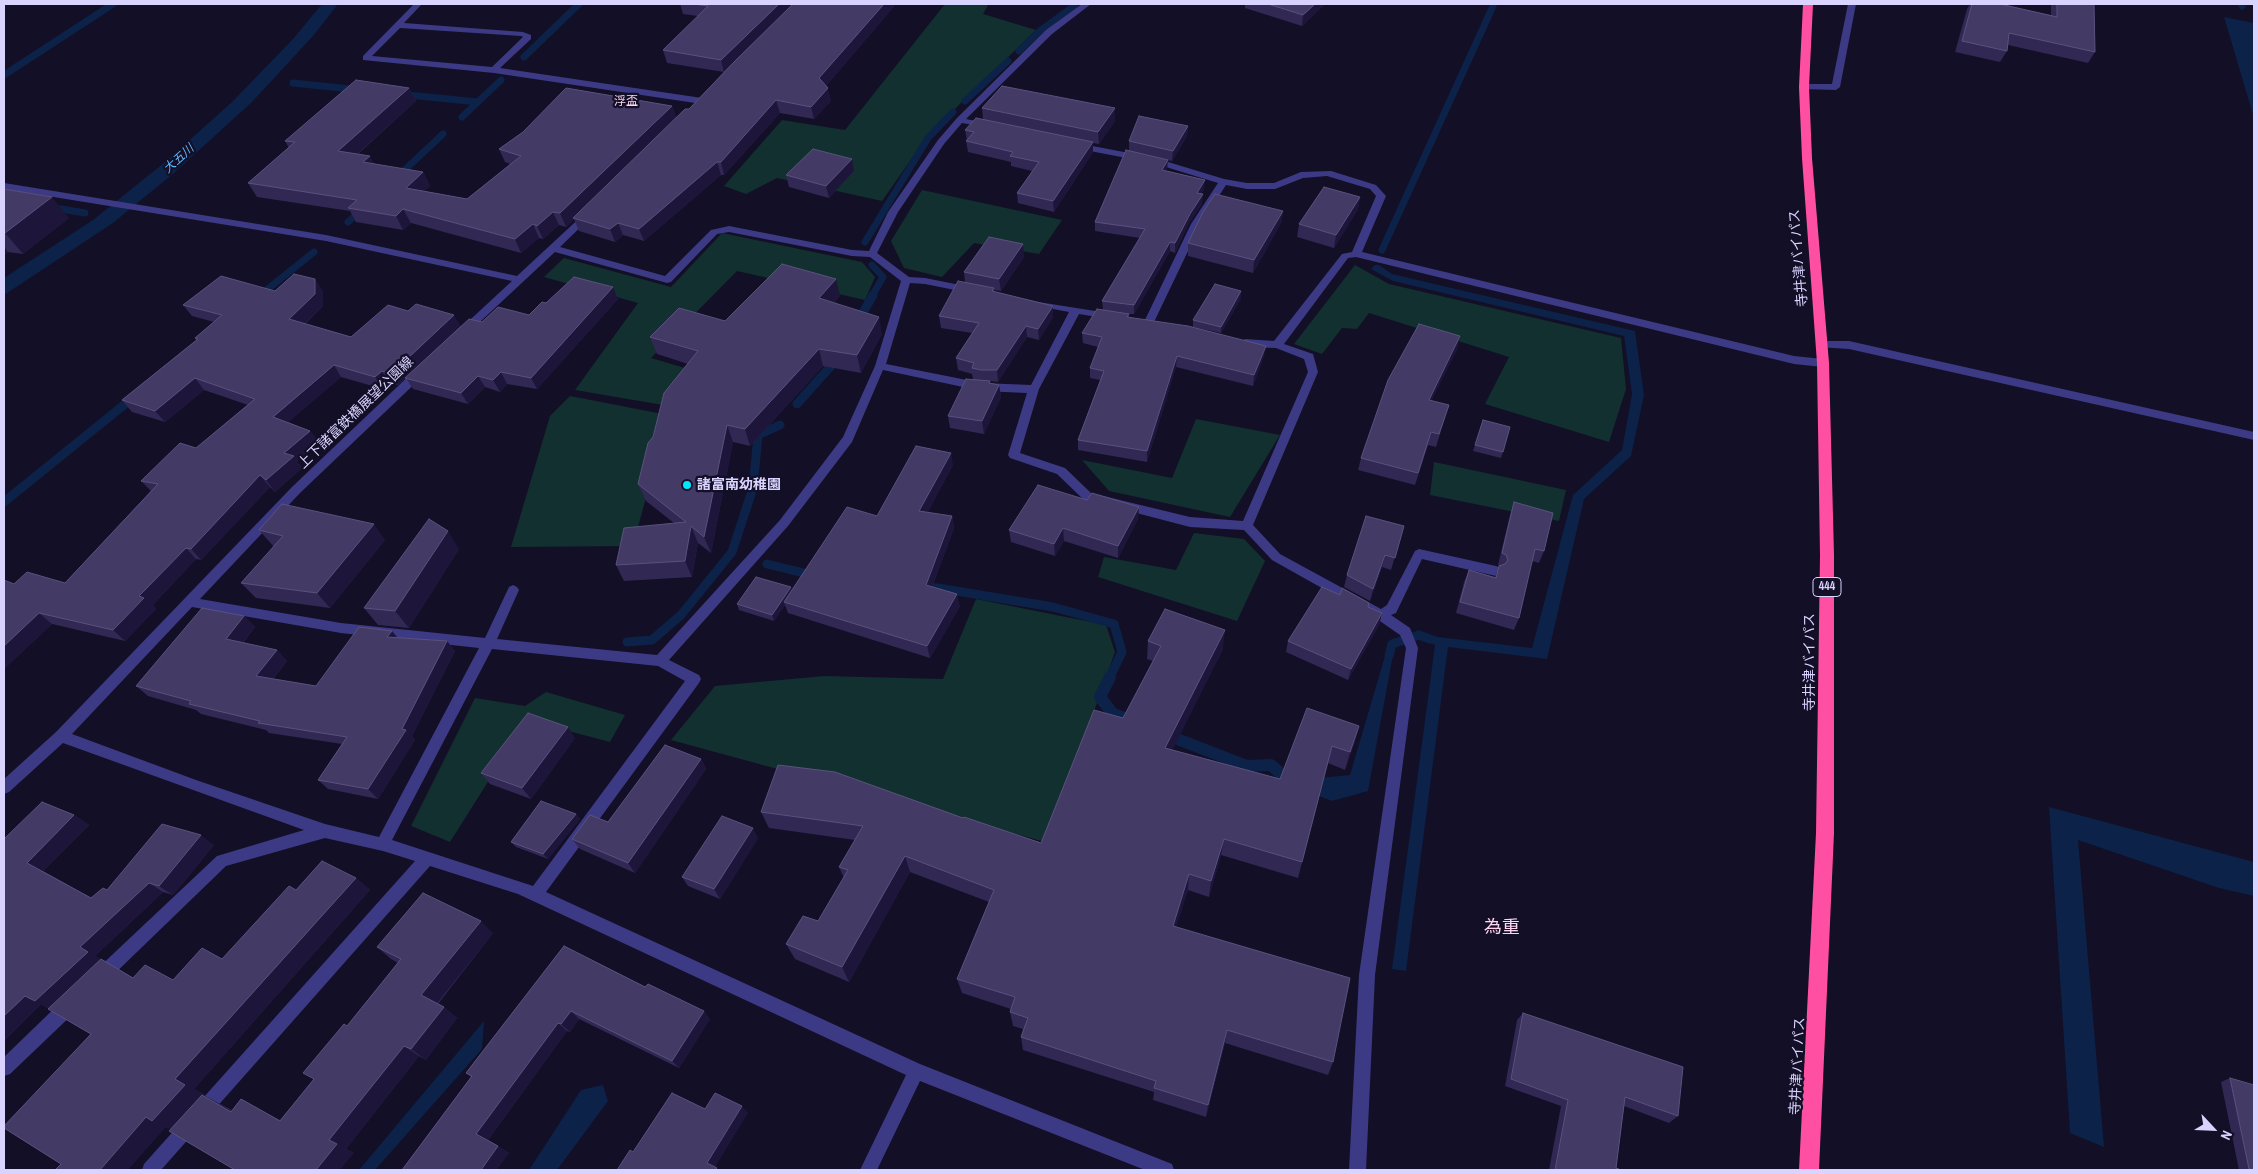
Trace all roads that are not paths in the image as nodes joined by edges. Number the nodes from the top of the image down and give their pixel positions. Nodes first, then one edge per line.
1 (1087, 4) edge
2 (1808, 4) edge
3 (1852, 4) edge
4 (417, 5) edge
5 (397, 26) junction
6 (494, 70) junction
7 (1804, 87) junction
8 (702, 102) edge
9 (960, 120) junction
10 (996, 128) edge
11 (1070, 144) edge
12 (1223, 182) junction
13 (4, 186) edge
14 (596, 206) edge
15 (554, 248) junction
16 (872, 254) junction
17 (1356, 254) junction
18 (518, 280) junction
19 (906, 280) junction
20 (982, 292) edge
21 (1028, 302) edge
22 (1075, 311) junction
23 (1122, 318) edge
24 (1149, 323) edge
25 (454, 340) edge
26 (1234, 342) edge
27 (1822, 345) junction
28 (1277, 346) junction
29 (432, 361) edge
30 (1823, 363) junction
31 (880, 366) junction
32 (1034, 389) junction
33 (2254, 436) edge
34 (1247, 526) junction
35 (1496, 571) edge
36 (513, 590) dead end
37 (189, 602) junction
38 (1381, 615) junction
39 (489, 642) junction
40 (660, 661) junction
41 (61, 736) junction
42 (4, 788) edge
43 (325, 831) junction
44 (383, 844) junction
45 (427, 858) junction
46 (535, 895) junction
47 (4, 1068) edge
48 (916, 1071) junction
49 (150, 1170) edge
50 (868, 1170) edge
51 (1166, 1170) edge
52 (1358, 1170) edge
53 (1809, 1170) edge

1 - 9 street
2 - 7 highway, 寺井津バイパス / 444
3 - 7 street
4 - 5 street
5 - 6 street
5 - 6 street
6 - 8 street
7 - 27 highway, 寺井津バイパス / 444
9 - 10 street
9 - 16 street
11 - 12 street
12 - 17 street
12 - 24 street
13 - 18 street
14 - 15 street
15 - 16 street
15 - 18 street
16 - 19 street
17 - 28 street
17 - 30 street
18 - 25 street
19 - 20 street
19 - 31 street
21 - 22 street
22 - 23 street
22 - 32 street
26 - 28 street
27 - 30 highway, 寺井津バイパス / 444
27 - 33 street
28 - 34 street
29 - 37 street, 上下諸富鉄橋展望公園線
30 - 53 highway, 寺井津バイパス / 444
31 - 32 street
31 - 40 street
32 - 34 street
34 - 38 street
35 - 38 street
36 - 39 street
37 - 39 street
37 - 41 street, 上下諸富鉄橋展望公園線
38 - 52 street
39 - 40 street
39 - 44 street
40 - 46 street
41 - 42 street, 上下諸富鉄橋展望公園線
41 - 43 street
43 - 44 street
43 - 47 street
44 - 45 street
45 - 46 street
45 - 49 street
46 - 48 street
48 - 50 street
48 - 51 street

